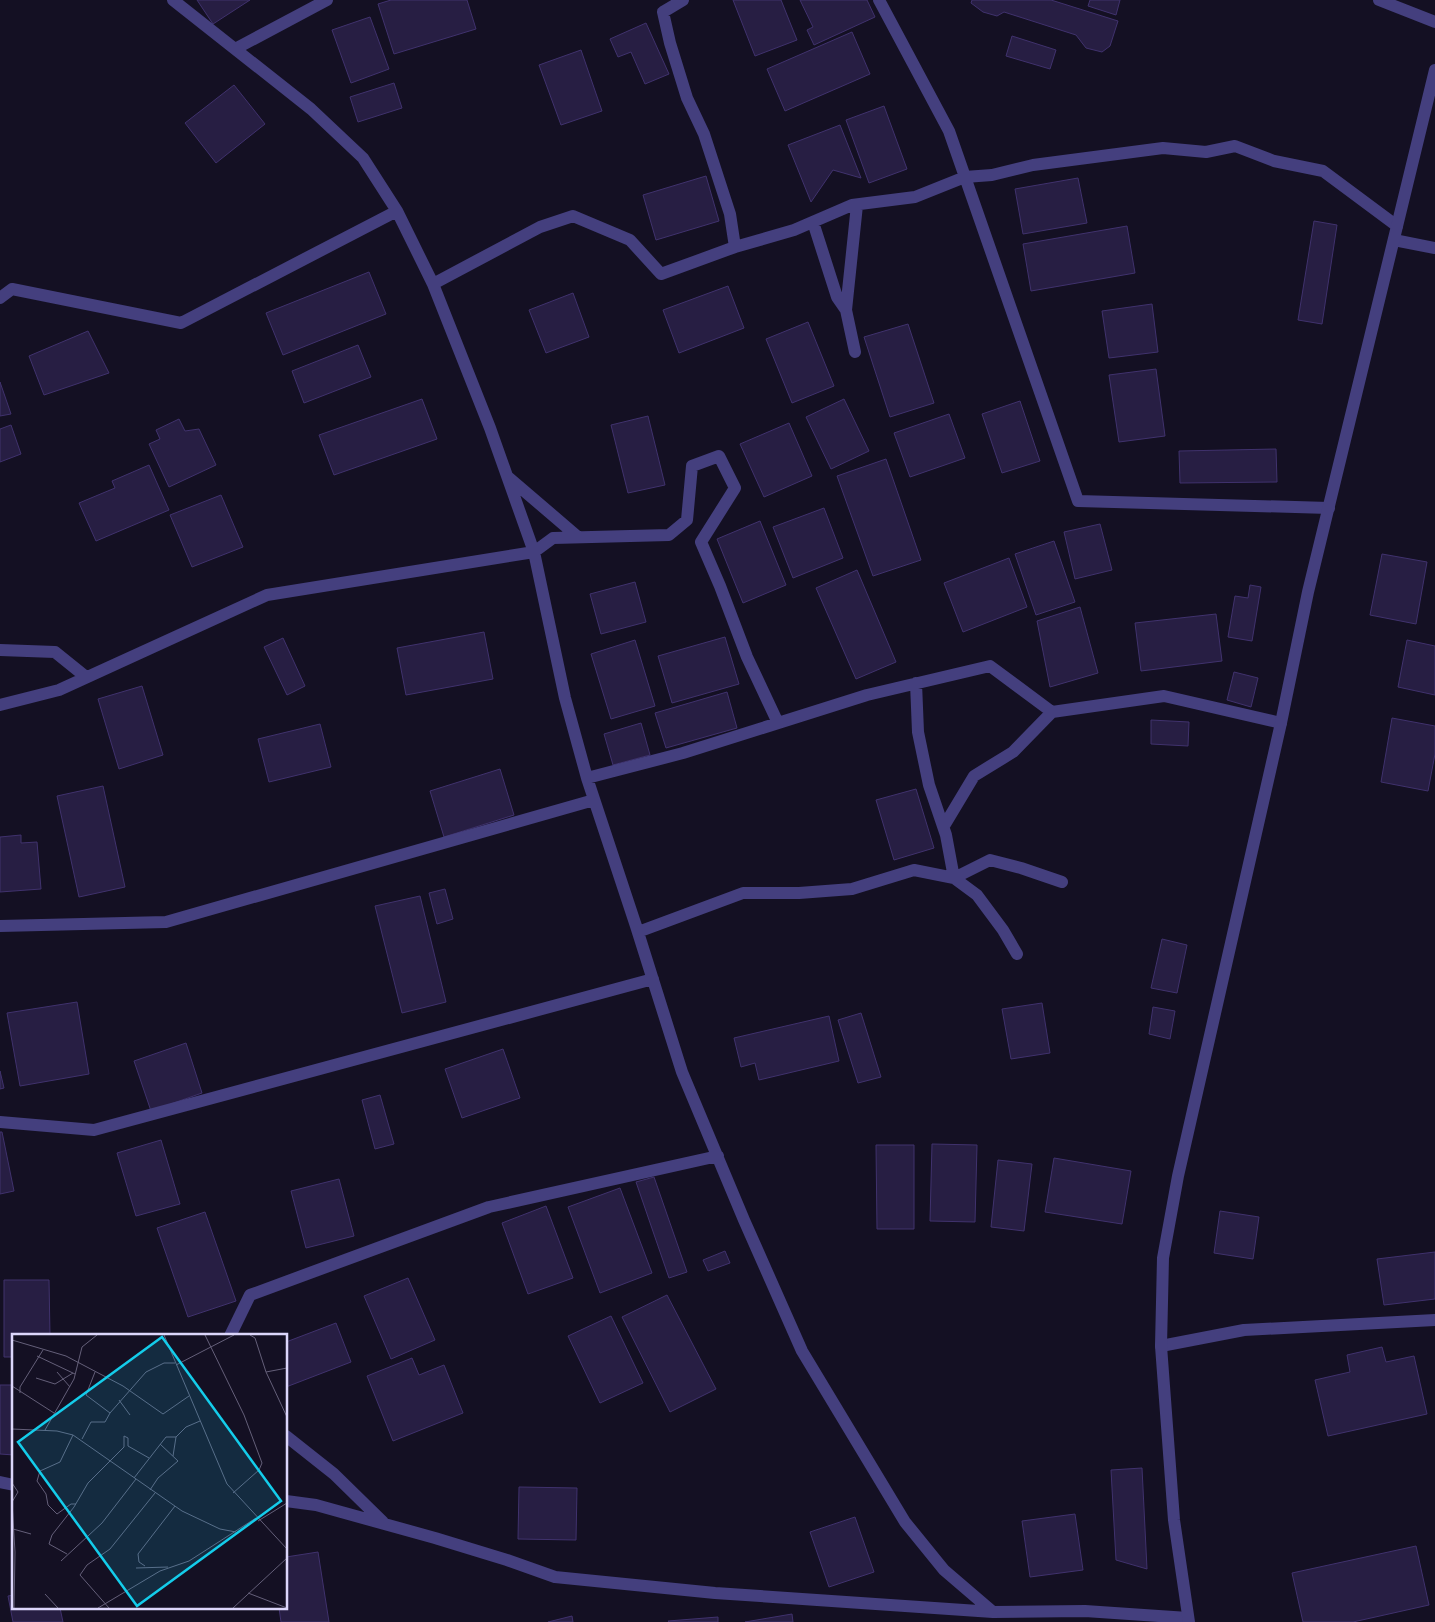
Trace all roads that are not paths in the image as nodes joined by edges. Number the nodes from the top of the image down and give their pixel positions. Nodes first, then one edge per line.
1 (173, 0) edge
2 (327, 0) edge
3 (682, 0) edge
4 (880, 0) edge
5 (1379, 0) edge
6 (1435, 22) edge
7 (235, 49) junction
8 (1435, 70) edge
9 (965, 177) junction
10 (858, 205) junction
11 (397, 211) junction
12 (813, 222) junction
13 (1397, 226) junction
14 (1394, 240) junction
15 (735, 247) junction
16 (1435, 248) edge
17 (433, 284) junction
18 (0, 298) edge
19 (846, 310) junction
20 (855, 352) dead end
21 (506, 475) junction
22 (1329, 508) junction
23 (578, 538) junction
24 (534, 552) junction
25 (0, 650) edge
26 (86, 677) junction
27 (916, 683) junction
28 (0, 705) edge
29 (1052, 712) junction
30 (778, 723) junction
31 (1281, 724) junction
32 (587, 778) junction
33 (594, 800) junction
34 (944, 826) junction
35 (954, 878) junction
36 (1062, 882) dead end
37 (0, 926) edge
38 (638, 932) junction
39 (1017, 954) dead end
40 (653, 980) junction
41 (0, 1122) edge
42 (718, 1156) junction
43 (1435, 1320) edge
44 (231, 1334) edge
45 (1160, 1346) junction
46 (288, 1438) edge
47 (288, 1501) edge
48 (385, 1524) junction
49 (993, 1612) junction
50 (1188, 1620) edge

1 - 7 street
2 - 7 street
3 - 15 street
4 - 9 street
5 - 6 street
7 - 11 street
8 - 13 street
9 - 10 street
9 - 13 street
9 - 22 street
10 - 12 street
10 - 19 street
11 - 17 street
11 - 18 street
12 - 15 street
12 - 19 street
13 - 14 street
14 - 16 street
14 - 22 street
15 - 17 street
17 - 21 street
19 - 20 street
21 - 23 street
21 - 24 street
22 - 31 street
23 - 24 street
23 - 30 street
24 - 26 street
24 - 32 street
25 - 26 street
26 - 28 street
27 - 29 street
27 - 30 street
27 - 34 street
29 - 31 street
29 - 34 street
30 - 32 street
31 - 45 street
32 - 33 street
33 - 37 street
33 - 38 street
34 - 35 street
35 - 36 street
35 - 38 street
35 - 39 street
38 - 40 street
40 - 41 street
40 - 42 street
42 - 44 street
42 - 49 street
43 - 45 street
45 - 50 street
46 - 48 street
47 - 48 street
48 - 49 street
49 - 50 street

